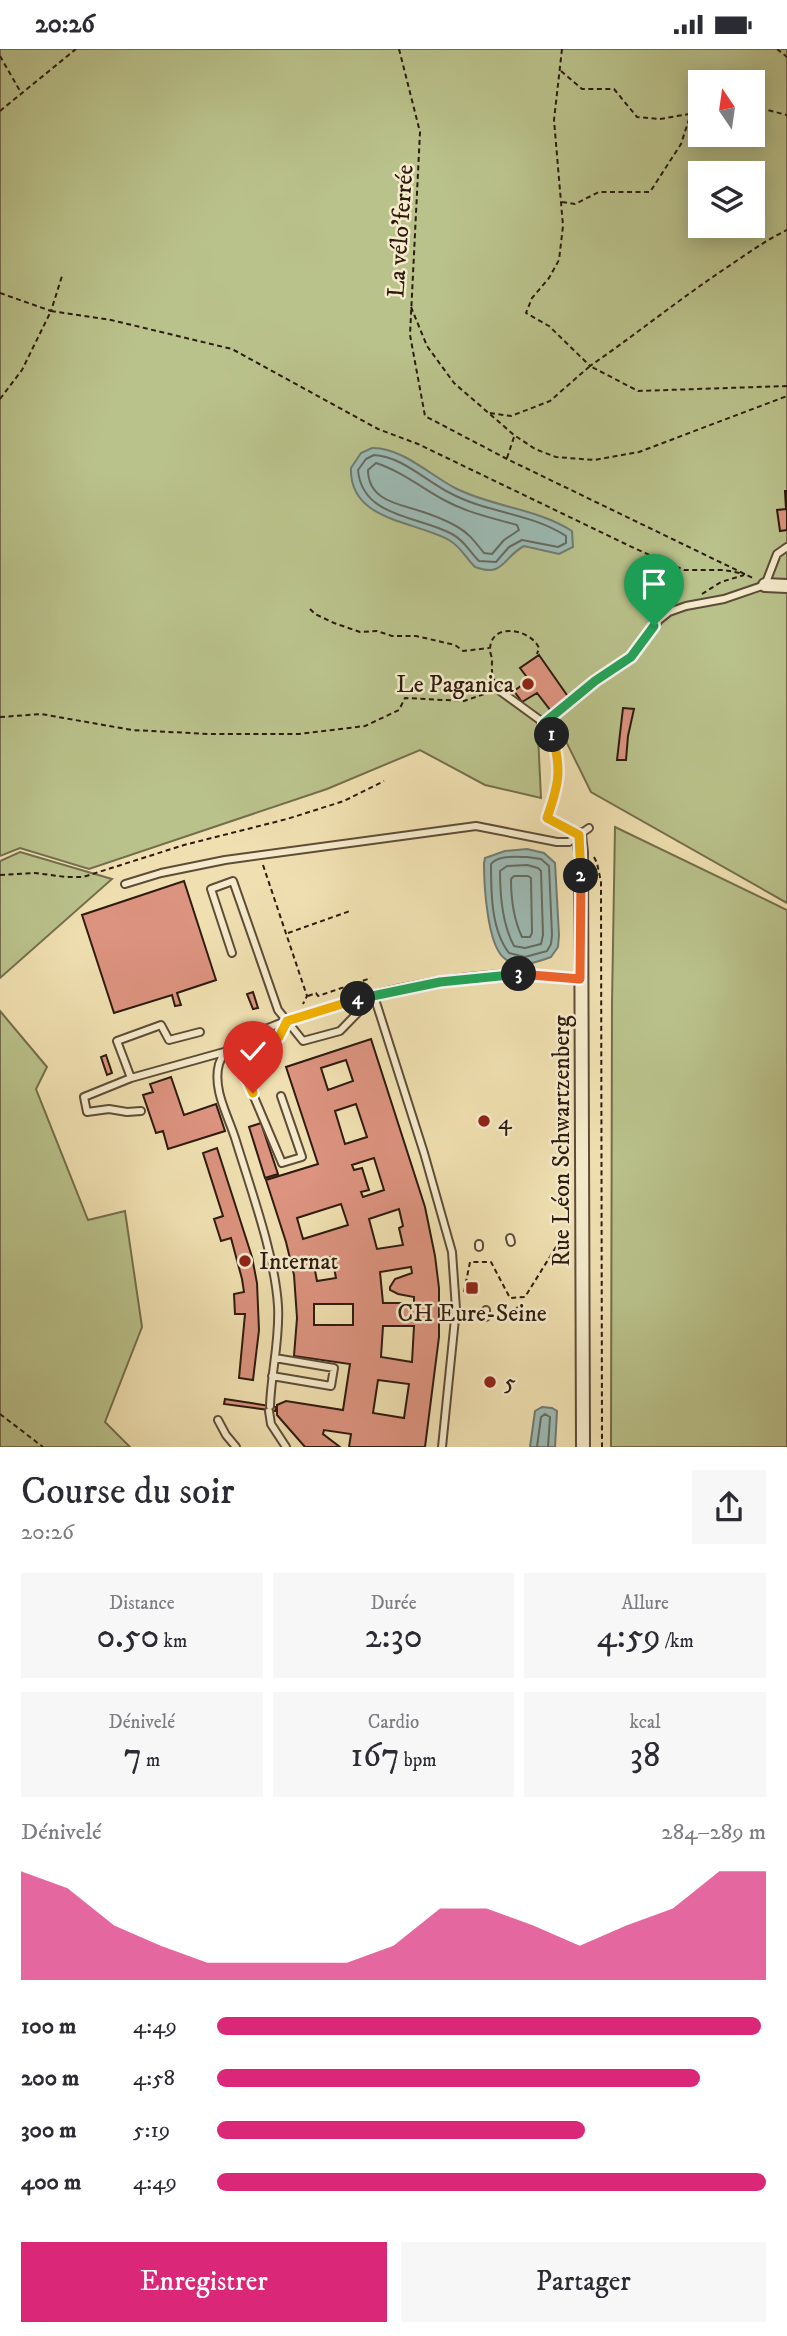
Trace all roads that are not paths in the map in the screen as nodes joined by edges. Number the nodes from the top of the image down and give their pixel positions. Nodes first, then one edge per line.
1 (787, 547) edge
2 (765, 585) junction
3 (787, 586) edge
4 (500, 691) road end
5 (544, 723) junction
6 (584, 831) junction
7 (125, 884) dead end
8 (232, 953) dead end
9 (580, 979) junction
10 (374, 996) junction
11 (287, 1021) junction
12 (200, 1032) dead end
13 (224, 1052) junction
14 (131, 1078) junction
15 (281, 1096) dead end
16 (141, 1111) dead end
17 (275, 1358) junction
18 (272, 1376) junction
19 (218, 1420) dead end
20 (236, 1447) edge
21 (286, 1447) edge
22 (442, 1447) edge
23 (583, 1447) edge

1 - 2 lane
2 - 3 street
2 - 5 lane
4 - 5 lane
5 - 6 lane
6 - 7 lane
6 - 9 street, Rue Léon Schwartzenberg
8 - 11 lane
9 - 10 lane
9 - 23 street, Rue Léon Schwartzenberg
10 - 11 lane
10 - 11 lane
10 - 22 lane
11 - 13 lane
11 - 15 lane
12 - 14 lane
13 - 14 lane
13 - 17 lane
14 - 16 lane
17 - 18 lane
17 - 18 lane
18 - 21 lane
19 - 20 lane

